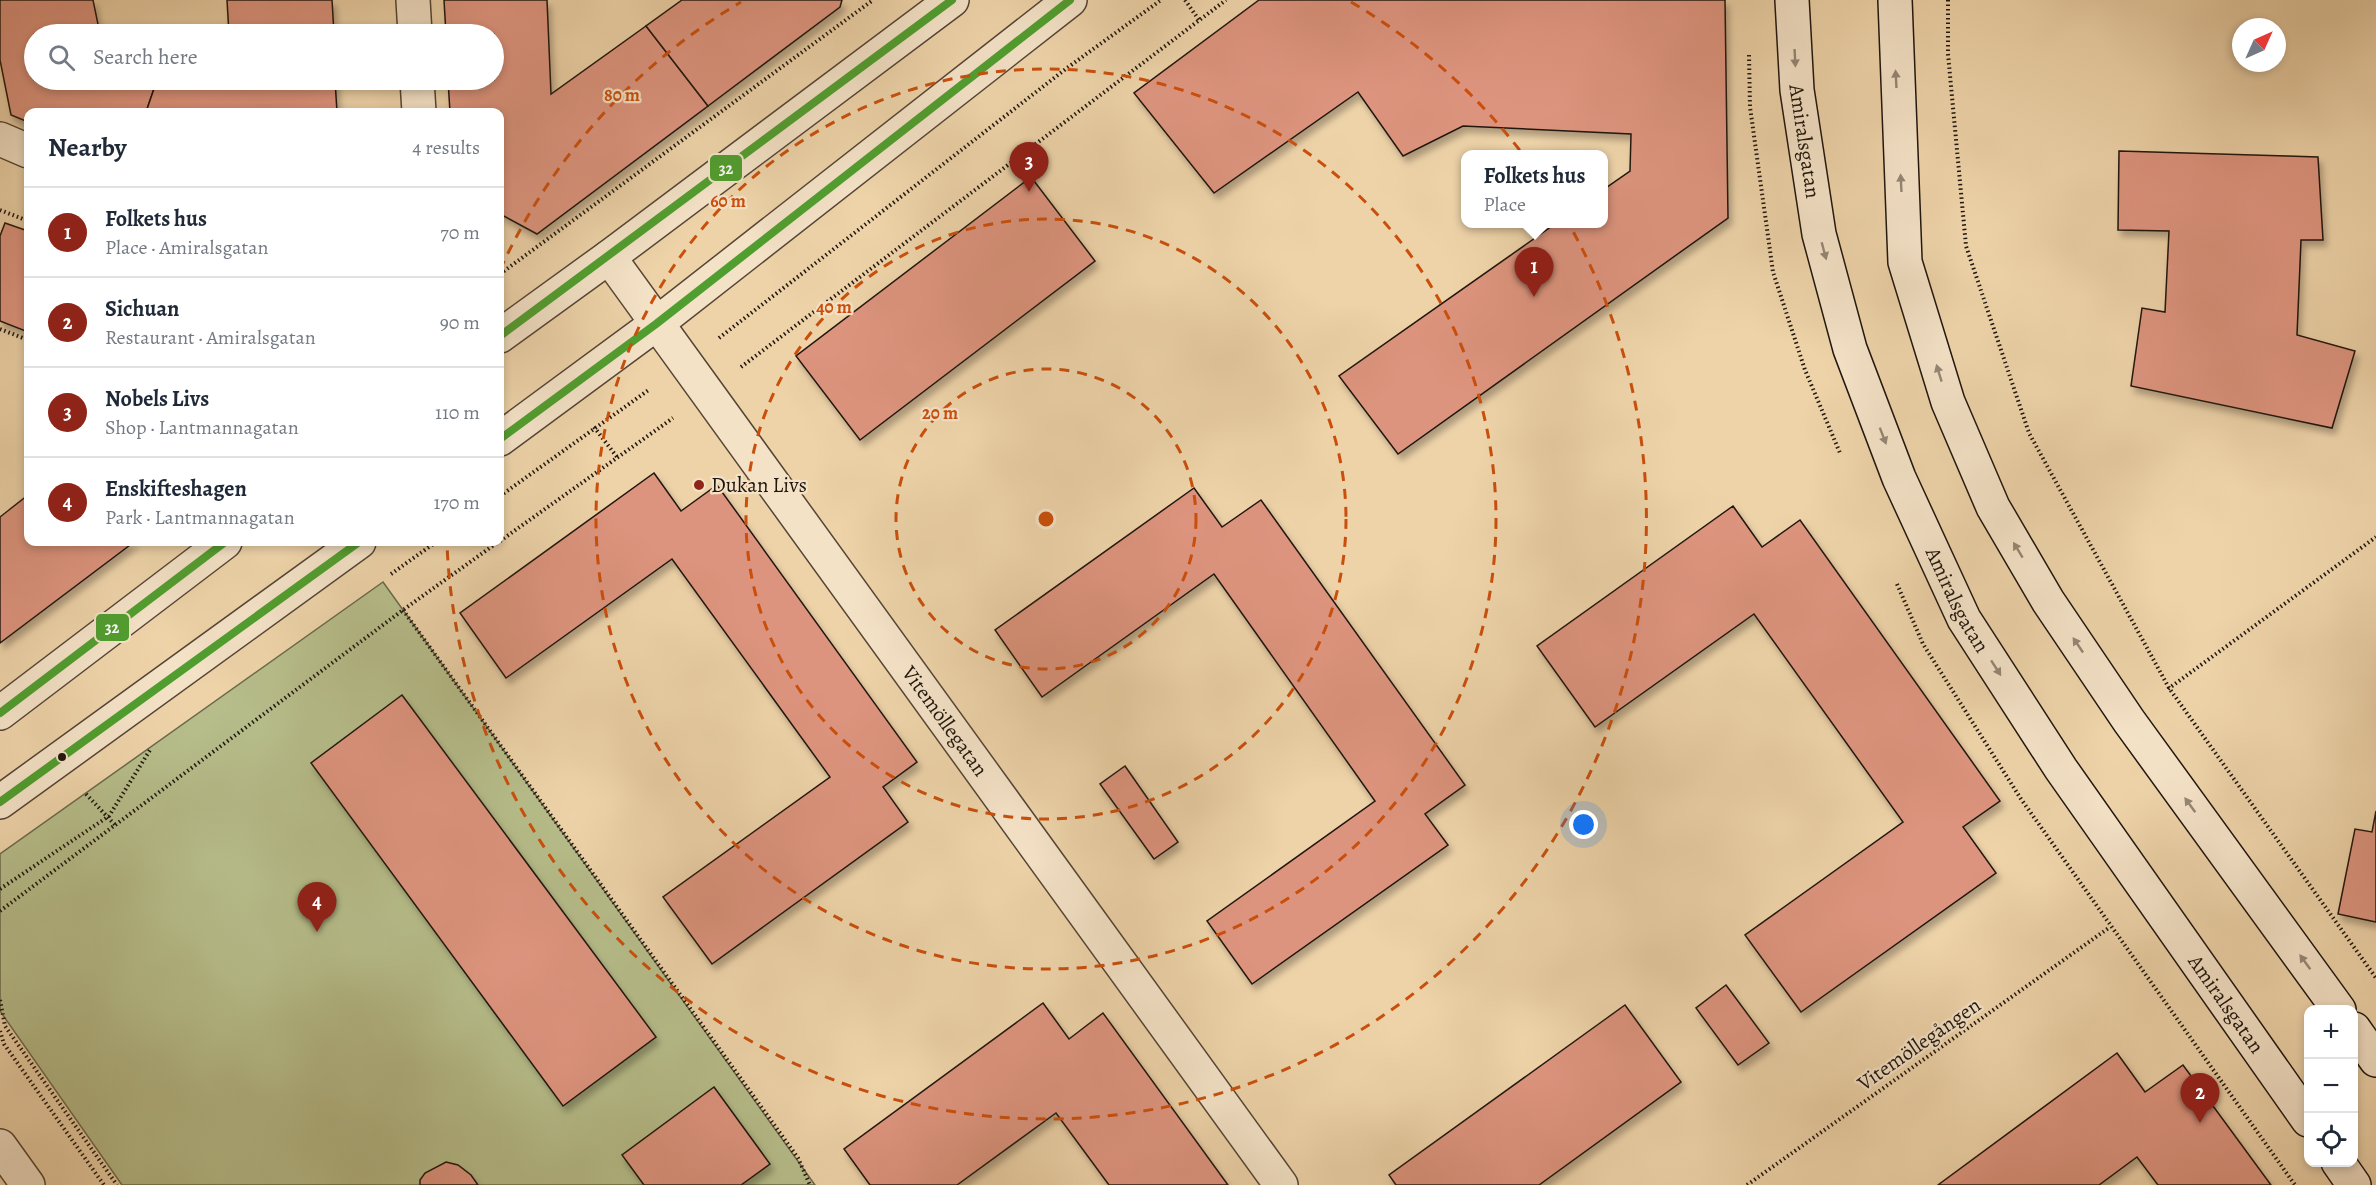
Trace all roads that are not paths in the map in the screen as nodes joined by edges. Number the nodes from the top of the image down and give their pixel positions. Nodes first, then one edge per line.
1 (413, 0) edge
2 (952, 0) edge
3 (1070, 0) edge
4 (1792, 0) edge
5 (1894, 0) edge
6 (414, 24) edge
7 (418, 90) edge
8 (419, 108) edge
9 (0, 140) edge
10 (24, 149) edge
11 (609, 257) junction
12 (656, 324) junction
13 (504, 333) edge
14 (504, 436) edge
15 (220, 546) edge
16 (353, 546) edge
17 (0, 714) edge
18 (0, 802) edge
19 (2335, 1005) edge
20 (2358, 1035) edge
21 (2376, 1060) edge
22 (2304, 1114) edge
23 (0, 1146) edge
24 (2341, 1167) edge
25 (28, 1185) edge
26 (1281, 1185) edge
27 (2354, 1185) edge

1 - 6 street
2 - 11 street
3 - 12 street
4 -> 22 street, Amiralsgatan
19 -> 5 street
7 - 8 street
9 - 10 street
11 - 12 street, Vitemöllegatan
11 - 13 street
12 - 14 street
12 - 26 street, Vitemöllegatan
15 - 17 street
16 - 18 street
20 - 21 street
23 - 25 street
24 - 27 street

